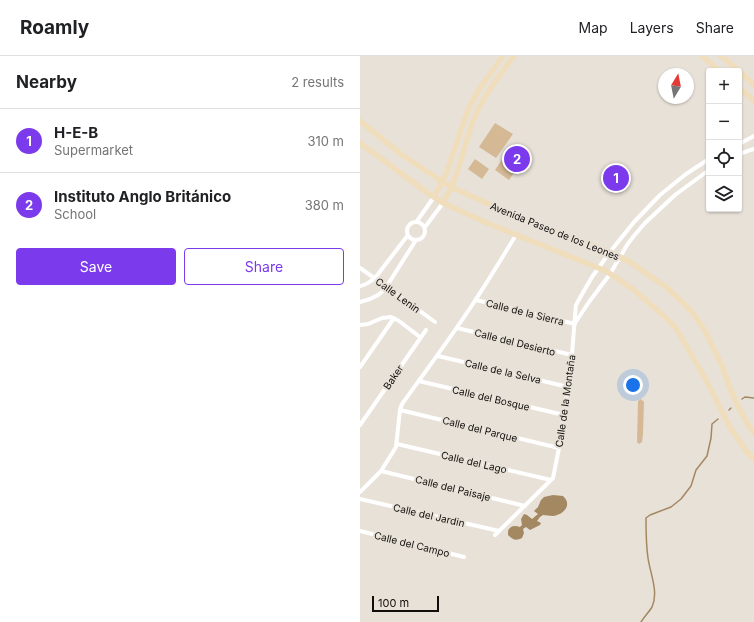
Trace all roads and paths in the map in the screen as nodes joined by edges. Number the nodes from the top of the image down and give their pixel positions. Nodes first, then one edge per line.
1 (503, 56) edge
2 (514, 56) edge
3 (702, 56) edge
4 (722, 56) edge
5 (716, 68) edge
6 (736, 68) edge
7 (742, 74) edge
8 (754, 84) edge
9 (742, 91) edge
10 (754, 101) edge
11 (360, 121) edge
12 (754, 136) edge
13 (742, 142) edge
14 (360, 144) edge
15 (754, 149) edge
16 (742, 153) edge
17 (706, 161) edge
18 (706, 172) edge
19 (442, 182) junction
20 (451, 187) junction
21 (434, 197) junction
22 (443, 203) junction
23 (417, 221) junction
24 (425, 227) junction
25 (516, 234) junction
26 (408, 235) junction
27 (416, 240) junction
28 (610, 252) junction
29 (620, 257) junction
30 (360, 268) edge
31 (599, 268) junction
32 (610, 274) junction
33 (375, 278) junction
34 (360, 286) edge
35 (387, 287) junction
36 (476, 300) junction
37 (360, 302) edge
38 (394, 318) junction
39 (435, 322) dead end
40 (575, 324) junction
41 (360, 325) edge
42 (457, 328) junction
43 (426, 330) dead end
44 (420, 337) junction
45 (572, 355) junction
46 (438, 356) junction
47 (360, 358) edge
48 (365, 359) junction
49 (360, 367) edge
50 (419, 381) junction
51 (568, 387) junction
52 (400, 410) junction
53 (564, 415) junction
54 (360, 416) edge
55 (363, 420) junction
56 (360, 425) edge
57 (754, 433) edge
58 (398, 444) junction
59 (559, 448) junction
60 (754, 459) edge
61 (381, 470) junction
62 (552, 479) junction
63 (360, 492) edge
64 (360, 499) edge
65 (525, 506) junction
66 (360, 531) edge
67 (499, 531) junction
68 (495, 535) dead end
69 (464, 557) dead end

1 - 19 main road
2 - 20 main road
3 - 5 main road
4 - 6 main road
7 - 8 main road
9 - 10 main road
11 - 19 main road, Avenida Paseo de los Leones
12 - 13 street
14 - 21 main road, Avenida Paseo de los Leones
15 - 16 street
17 - 28 street, Calle de la Montaña
18 - 29 street
19 - 20 main road, Avenida Paseo de los Leones
19 - 21 main road
20 - 22 main road
20 - 28 main road, Avenida Paseo de los Leones
21 - 22 main road, Avenida Paseo de los Leones
21 - 23 street
22 - 24 street
22 - 25 main road, Avenida Paseo de los Leones
23 - 24 street
23 - 26 street
24 - 27 street
25 - 31 main road, Avenida Paseo de los Leones
25 - 36 street
26 - 27 street
26 - 33 street
27 - 35 street
28 - 29 main road, Avenida Paseo de los Leones
28 - 31 street, Calle de la Montaña
29 - 32 street
29 - 57 main road, Avenida Paseo de los Leones
30 - 33 street, Calle Lenin
31 - 32 main road, Avenida Paseo de los Leones
31 - 40 street, Calle de la Montaña
32 - 40 street
32 - 60 main road, Avenida Paseo de los Leones
33 - 34 street
33 - 35 street, Calle Lenin
35 - 37 street
35 - 39 street, Calle Lenin
36 - 40 street, Calle de la Sierra
36 - 42 street
38 - 41 street
38 - 44 street
38 - 48 street
40 - 45 street, Calle de la Montaña
42 - 45 street, Calle del Desierto
42 - 46 street
43 - 44 street, Baker
44 - 55 street, Baker
45 - 51 street, Calle de la Montaña
46 - 50 street
46 - 51 street, Calle de la Selva
47 - 48 street
48 - 49 street
50 - 52 street
50 - 53 street, Calle del Bosque
51 - 53 street, Calle de la Montaña
52 - 58 street
52 - 59 street, Calle del Parque
53 - 59 street, Calle de la Montaña
54 - 55 street
55 - 56 street, Baker
58 - 61 street
58 - 62 street, Calle del Lago
59 - 62 street, Calle de la Montaña
61 - 63 street
61 - 65 street, Calle del Paisaje
62 - 65 street
64 - 67 street, Calle del Jardin
65 - 67 street
66 - 69 street, Calle del Campo
67 - 68 street

